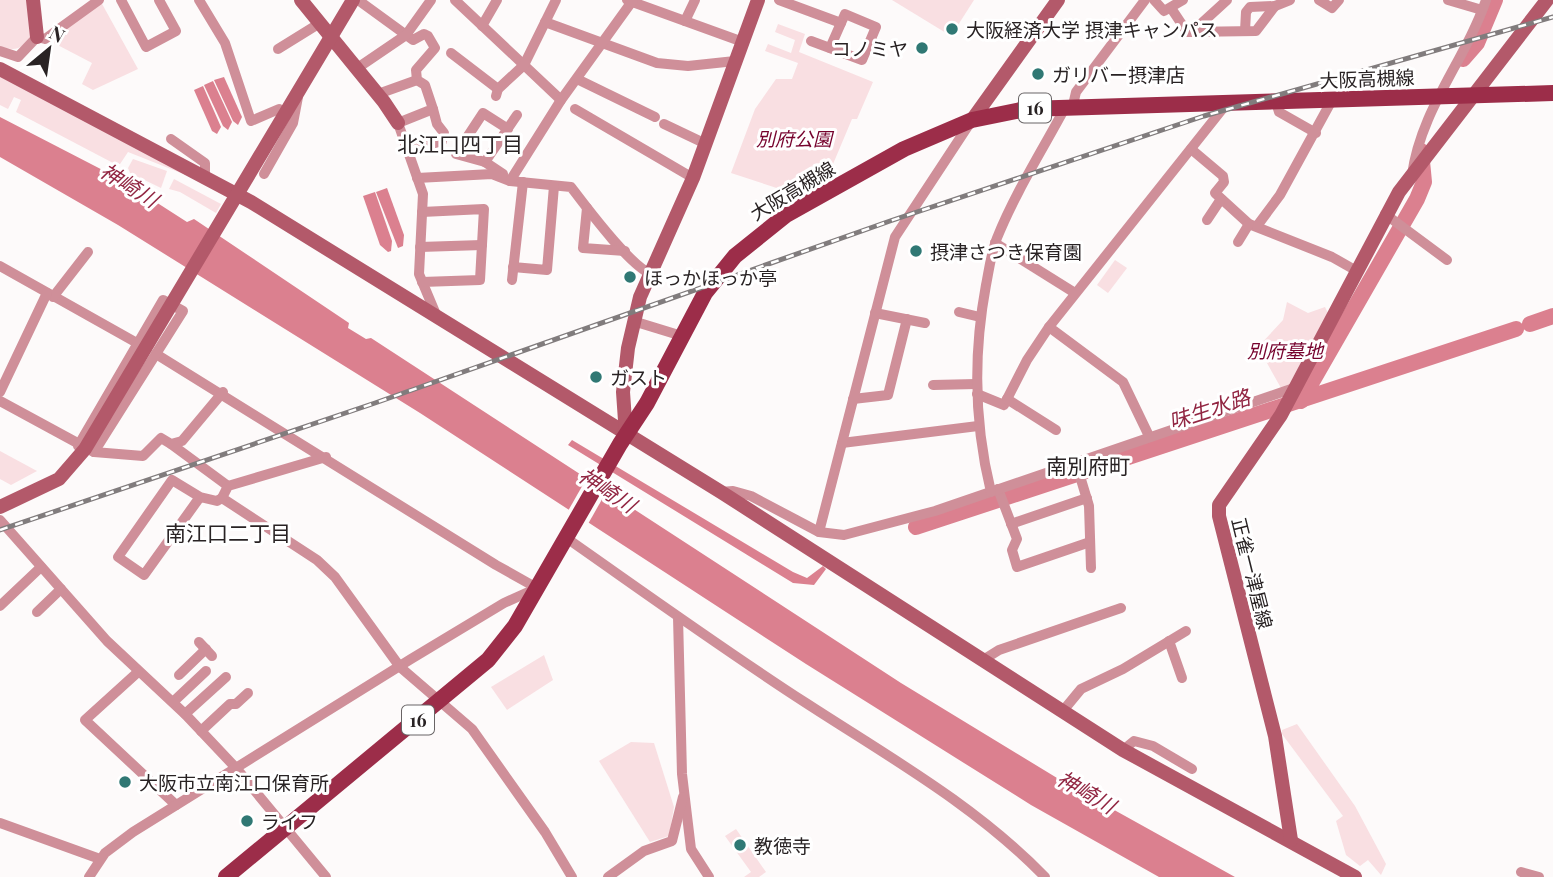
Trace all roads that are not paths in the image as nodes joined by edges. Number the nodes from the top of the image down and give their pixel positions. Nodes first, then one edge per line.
1 (99, 0) edge
2 (121, 0) edge
3 (159, 0) edge
4 (199, 0) edge
5 (301, 0) edge
6 (353, 0) edge
7 (358, 0) edge
8 (431, 0) edge
9 (455, 0) edge
10 (497, 0) edge
11 (556, 0) edge
12 (695, 0) edge
13 (758, 0) edge
14 (779, 0) edge
15 (1058, 0) edge
16 (1145, 0) edge
17 (1154, 0) edge
18 (1183, 0) edge
19 (1227, 0) edge
20 (1290, 0) edge
21 (1320, 0) edge
22 (1339, 0) edge
23 (1448, 0) edge
24 (631, 1) edge
25 (36, 2) edge
26 (1547, 4) edge
27 (1484, 5) edge
28 (1275, 6) junction
29 (1171, 8) junction
30 (685, 21) junction
31 (545, 22) junction
32 (320, 23) junction
33 (841, 23) junction
34 (482, 26) junction
35 (1192, 32) junction
36 (1245, 32) junction
37 (406, 34) junction
38 (37, 37) junction
39 (331, 39) junction
40 (811, 41) dead end
41 (743, 42) junction
42 (602, 44) junction
43 (278, 48) dead end
44 (830, 48) junction
45 (0, 51) edge
46 (453, 60) dead end
47 (735, 61) junction
48 (524, 65) junction
49 (0, 69) edge
50 (356, 69) junction
51 (577, 79) junction
52 (417, 80) junction
53 (1553, 93) edge
54 (298, 94) junction
55 (378, 94) junction
56 (1436, 97) junction
57 (1471, 97) junction
58 (561, 100) junction
59 (1332, 100) junction
60 (1228, 102) junction
61 (1276, 102) junction
62 (1069, 106) junction
63 (279, 109) junction
64 (433, 109) junction
65 (575, 109) dead end
66 (517, 115) dead end
67 (972, 120) junction
68 (398, 123) junction
69 (508, 129) junction
70 (1316, 133) junction
71 (171, 139) dead end
72 (706, 144) junction
73 (1191, 149) junction
74 (408, 151) junction
75 (485, 163) junction
76 (248, 165) dead end
77 (1419, 165) junction
78 (264, 174) dead end
79 (205, 176) junction
80 (417, 178) junction
81 (693, 178) junction
82 (510, 181) junction
83 (523, 182) junction
84 (554, 186) junction
85 (236, 198) junction
86 (1221, 199) junction
87 (587, 208) junction
88 (422, 212) junction
89 (1385, 214) junction
90 (1207, 220) dead end
91 (1253, 225) junction
92 (1238, 242) dead end
93 (995, 243) junction
94 (482, 245) junction
95 (420, 247) junction
96 (625, 251) junction
97 (88, 252) dead end
98 (1447, 260) dead end
99 (0, 267) edge
100 (513, 267) junction
101 (1355, 270) junction
102 (651, 274) junction
103 (512, 280) dead end
104 (422, 282) junction
105 (1075, 293) junction
106 (50, 295) junction
107 (959, 312) dead end
108 (875, 313) junction
109 (437, 317) junction
110 (980, 317) junction
111 (907, 319) junction
112 (633, 321) junction
113 (925, 323) dead end
114 (1049, 327) junction
115 (682, 336) junction
116 (137, 343) junction
117 (156, 354) junction
118 (933, 385) dead end
119 (977, 389) junction
120 (0, 391) edge
121 (223, 392) junction
122 (1291, 393) junction
123 (853, 399) junction
124 (1007, 399) junction
125 (0, 401) edge
126 (978, 426) junction
127 (1056, 430) dead end
128 (1149, 436) junction
129 (623, 439) junction
130 (842, 443) junction
131 (171, 444) junction
132 (86, 449) junction
133 (326, 457) junction
134 (1076, 463) junction
135 (228, 486) junction
136 (994, 490) junction
137 (720, 492) junction
138 (200, 496) junction
139 (222, 498) junction
140 (1087, 498) junction
141 (0, 507) edge
142 (0, 520) edge
143 (1012, 524) junction
144 (819, 532) junction
145 (568, 533) junction
146 (1090, 542) junction
147 (41, 567) junction
148 (1091, 568) dead end
149 (537, 588) junction
150 (61, 589) junction
151 (0, 606) edge
152 (1121, 608) dead end
153 (37, 612) dead end
154 (678, 617) junction
155 (1186, 631) dead end
156 (1169, 641) junction
157 (206, 649) dead end
158 (983, 660) junction
159 (189, 665) junction
160 (400, 667) junction
161 (138, 672) junction
162 (179, 675) dead end
163 (213, 677) junction
164 (1182, 678) dead end
165 (248, 693) dead end
166 (440, 701) junction
167 (173, 702) junction
168 (1062, 712) junction
169 (185, 714) junction
170 (201, 731) junction
171 (1123, 750) junction
172 (236, 768) junction
173 (1192, 769) dead end
174 (685, 791) junction
175 (176, 805) junction
176 (0, 822) edge
177 (285, 830) junction
178 (1291, 840) junction
179 (100, 859) junction
180 (1521, 872) dead end
181 (89, 877) edge
182 (226, 877) edge
183 (326, 877) edge
184 (572, 877) edge
185 (608, 877) edge
186 (709, 877) edge
187 (1045, 877) edge
188 (1355, 877) edge
189 (1539, 877) edge

1 - 38 street
2 - 3 street
4 - 63 street
5 - 32 street
6 - 39 street
7 - 37 street
8 - 37 street
9 - 34 street
10 - 34 street
11 - 31 street
12 - 30 street
13 - 41 street
14 - 33 street
15 - 67 street
16 - 62 street
17 - 29 street
18 - 29 street
19 - 35 street
20 - 28 street
21 - 22 street
23 - 27 street
24 - 30 street
24 - 42 street
25 - 38 street
26 - 57 street, 正雀一津屋線
27 - 56 street
28 - 36 street
28 - 36 street
29 - 35 street
30 - 41 street
31 - 42 street
31 - 48 street
32 - 39 street
32 - 43 street
33 - 44 street
33 - 44 street
34 - 48 street
35 - 36 street
37 - 50 street
37 - 52 street
38 - 45 street
39 - 50 street
39 - 54 street
40 - 44 street
41 - 47 street
42 - 47 street
42 - 51 street
46 - 48 street
47 - 72 street
48 - 58 street
49 - 79 street
50 - 55 street
51 - 58 street
51 - 72 street
52 - 55 street
52 - 64 street
53 - 57 main road, 大阪高槻線 / 16
54 - 63 street
54 - 78 street
54 - 85 street
55 - 68 street
56 - 57 main road, 大阪高槻線 / 16
56 - 59 main road, 大阪高槻線 / 16
56 - 77 street
57 - 77 street, 正雀一津屋線
58 - 82 street
59 - 61 main road, 大阪高槻線 / 16
59 - 70 street
60 - 61 main road, 大阪高槻線 / 16
60 - 62 main road, 大阪高槻線 / 16
60 - 73 street
61 - 70 street
62 - 67 main road, 大阪高槻線 / 16
62 - 93 street
63 - 76 street
64 - 68 street
64 - 74 street
65 - 81 street
66 - 69 street
67 - 108 street
67 - 115 main road, 大阪高槻線 / 16
68 - 74 street
69 - 75 street
69 - 75 street
70 - 91 street
71 - 79 street
72 - 81 street
73 - 86 street
73 - 105 street
74 - 80 street
75 - 82 street
77 - 89 street, 正雀一津屋線
79 - 85 street
80 - 82 street
80 - 88 street
81 - 102 street
82 - 83 street
83 - 84 street
83 - 100 street
84 - 87 street
84 - 100 street
85 - 109 street
85 - 132 street
86 - 90 street
86 - 91 street
87 - 96 street
87 - 96 street
88 - 94 street
88 - 95 street
89 - 98 street
89 - 101 street, 正雀一津屋線
91 - 92 street
91 - 101 street
93 - 105 street
93 - 110 street
94 - 95 street
94 - 104 street
95 - 104 street
96 - 102 street
97 - 106 street
99 - 106 street
100 - 103 street
101 - 122 street, 正雀一津屋線
102 - 112 street
104 - 109 street
105 - 114 street
106 - 116 street
106 - 120 street
107 - 110 street
108 - 111 street
108 - 123 street
109 - 129 street
110 - 119 street
111 - 113 street
111 - 123 street
112 - 115 street
112 - 129 street
114 - 124 street
114 - 128 street
115 - 129 main road, 大阪高槻線 / 16
116 - 117 street
116 - 132 street
117 - 121 street
117 - 132 street
118 - 119 street
119 - 124 street
119 - 126 street
121 - 131 street
121 - 133 street
122 - 128 street
122 - 178 street, 正雀一津屋線
123 - 130 street
124 - 127 street
125 - 132 street
126 - 130 street
126 - 136 street
128 - 134 street
129 - 137 street
129 - 145 main road, 大阪高槻線 / 16
130 - 144 street
131 - 132 street
131 - 135 street
132 - 141 street
133 - 135 street
133 - 149 street
134 - 136 street
134 - 140 street
135 - 139 street
136 - 143 street
136 - 144 street
137 - 144 street
137 - 158 street
138 - 138 street
138 - 139 street
139 - 160 street
140 - 143 street
140 - 146 street
142 - 147 street
143 - 146 street
145 - 149 main road, 大阪高槻線 / 16
145 - 154 street
146 - 148 street
147 - 150 street
147 - 151 street
149 - 160 street
149 - 166 main road, 大阪高槻線 / 16
150 - 153 street
150 - 161 street
152 - 158 street
154 - 174 street
154 - 187 street
155 - 156 street
156 - 164 street
156 - 168 street
157 - 159 street
158 - 168 street
159 - 162 street
159 - 163 street
160 - 166 street
160 - 172 street
161 - 167 street
161 - 175 street
163 - 167 street
163 - 169 street
165 - 170 street
166 - 177 main road, 大阪高槻線 / 16
166 - 184 street
167 - 169 street
168 - 171 street
169 - 170 street
170 - 172 street
171 - 173 street
171 - 178 street
172 - 175 street
172 - 177 street
174 - 185 street
174 - 186 street
175 - 179 street
176 - 179 street
177 - 182 main road, 大阪高槻線 / 16
177 - 183 street
178 - 188 street
179 - 181 street
180 - 189 street

